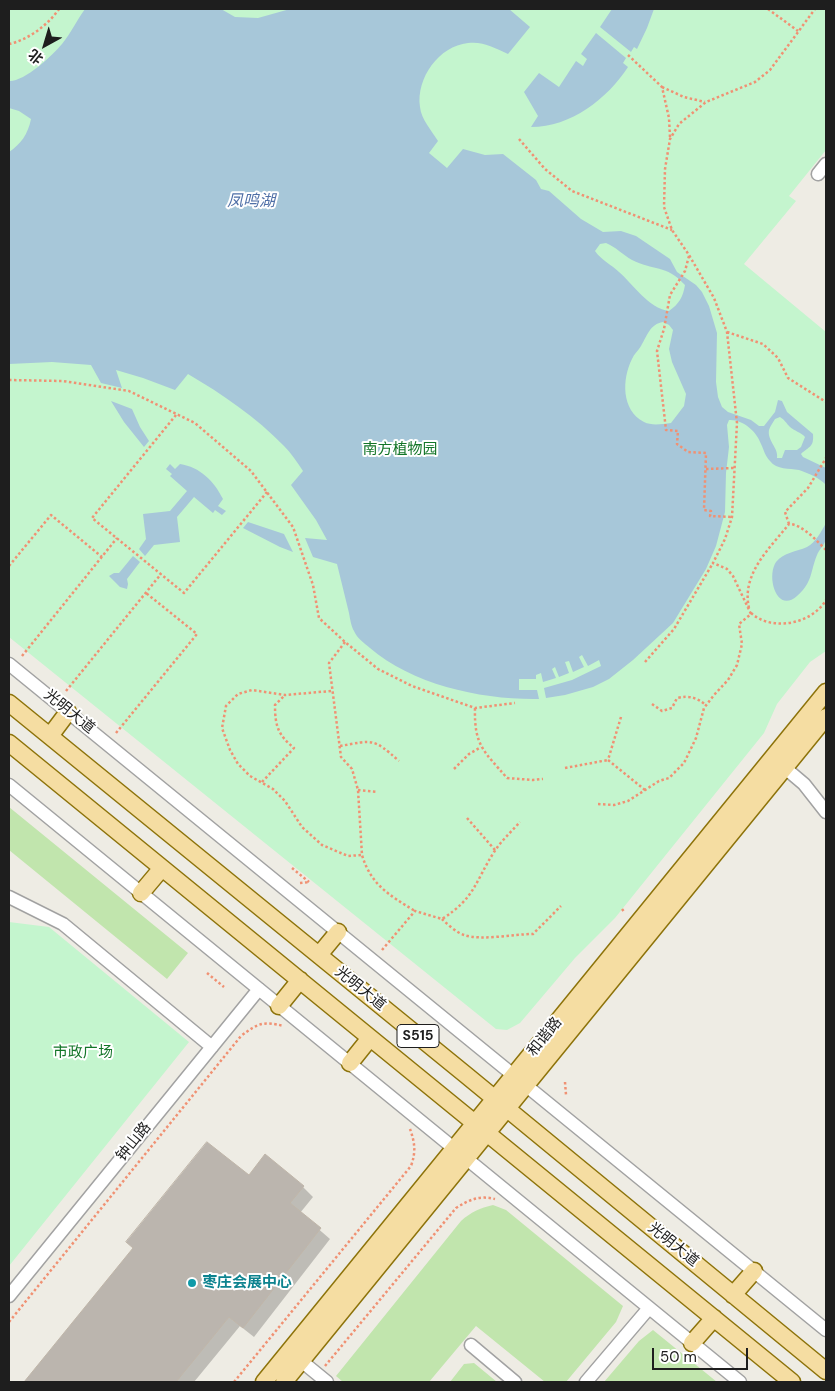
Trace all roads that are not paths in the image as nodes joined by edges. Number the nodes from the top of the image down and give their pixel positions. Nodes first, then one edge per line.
1 (826, 164) edge
2 (818, 174) dead end
3 (9, 664) edge
4 (826, 692) edge
5 (9, 703) edge
6 (68, 712) junction
7 (826, 717) edge
8 (50, 736) junction
9 (9, 743) edge
10 (779, 763) junction
11 (9, 785) edge
12 (826, 812) edge
13 (162, 868) junction
14 (141, 893) junction
15 (9, 897) edge
16 (338, 932) junction
17 (319, 955) junction
18 (300, 980) junction
19 (259, 989) junction
20 (279, 1006) junction
21 (370, 1038) junction
22 (212, 1047) junction
23 (350, 1063) junction
24 (520, 1080) junction
25 (501, 1104) junction
26 (481, 1128) junction
27 (460, 1154) junction
28 (754, 1271) junction
29 (733, 1295) junction
30 (9, 1296) edge
31 (649, 1308) junction
32 (714, 1318) junction
33 (826, 1330) edge
34 (692, 1343) junction
35 (471, 1346) dead end
36 (295, 1356) junction
37 (826, 1371) edge
38 (322, 1378) edge
39 (510, 1380) edge
40 (264, 1382) edge
41 (284, 1382) edge
42 (586, 1382) edge
43 (740, 1382) edge
44 (792, 1382) edge

1 - 2 street
3 - 6 street, 光明大道 / S515
4 - 10 main road, 和谐路
5 - 8 main road, 光明大道 / S515
6 - 8 main road
6 - 16 street, 光明大道 / S515
7 - 10 main road, 和谐路
8 - 17 main road, 光明大道 / S515
9 - 13 main road, 光明大道 / S515
10 - 12 street
10 - 24 main road, 和谐路
11 - 14 street
13 - 14 main road
13 - 18 main road, 光明大道 / S515
14 - 19 street
15 - 22 street
16 - 17 main road
16 - 24 street, 光明大道 / S515
17 - 25 main road, 光明大道 / S515
18 - 20 main road
18 - 21 main road, 光明大道 / S515
19 - 20 street
19 - 22 street, 钟山路
20 - 23 street
21 - 23 main road
21 - 26 main road, 光明大道 / S515
22 - 30 street, 钟山路
23 - 27 street
24 - 25 main road, 和谐路
24 - 28 street, 光明大道 / S515
25 - 26 main road, 和谐路
25 - 29 main road, 光明大道 / S515
26 - 27 main road, 和谐路
26 - 32 main road, 光明大道 / S515
27 - 31 street
27 - 36 main road, 和谐路
28 - 29 main road
28 - 33 street, 光明大道 / S515
29 - 37 main road, 光明大道 / S515
31 - 34 street
31 - 42 street
32 - 34 main road
32 - 44 main road, 光明大道 / S515
34 - 43 street
35 - 39 street
36 - 38 street
36 - 40 main road, 和谐路
36 - 41 main road, 和谐路

